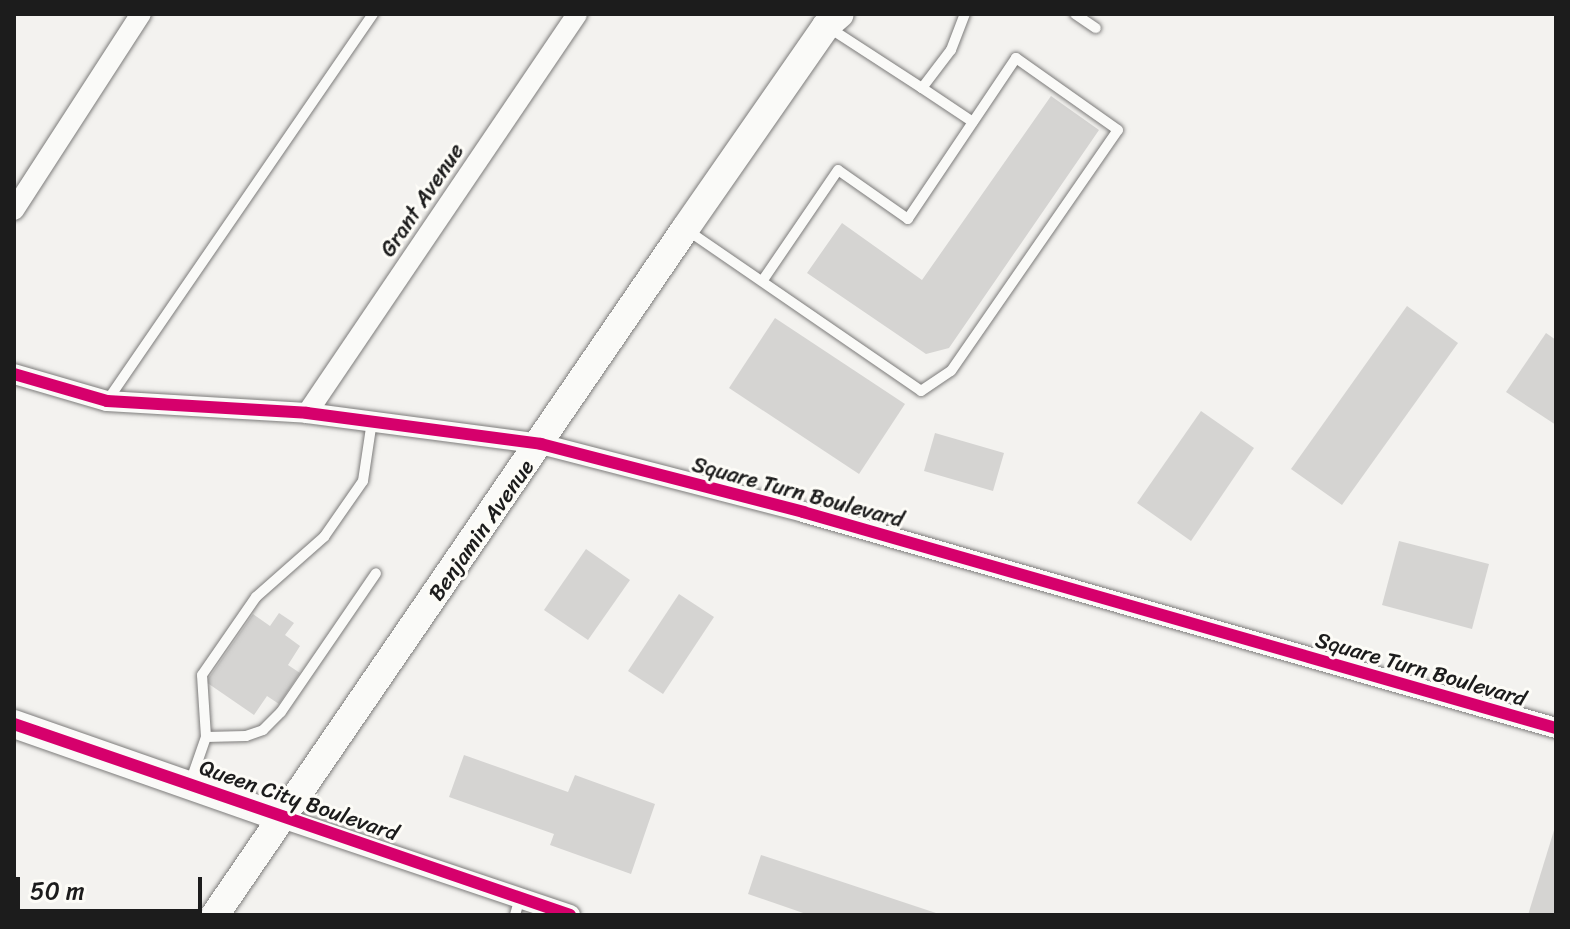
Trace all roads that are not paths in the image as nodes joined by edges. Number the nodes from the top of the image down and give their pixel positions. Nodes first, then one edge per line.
1 (141, 14) edge
2 (373, 14) edge
3 (577, 14) edge
4 (965, 14) edge
5 (1075, 14) edge
6 (826, 17) edge
7 (1096, 28) dead end
8 (922, 88) junction
9 (973, 122) junction
10 (14, 210) edge
11 (685, 229) junction
12 (763, 280) junction
13 (14, 374) edge
14 (107, 401) junction
15 (307, 413) junction
16 (372, 421) junction
17 (541, 444) junction
18 (376, 573) dead end
19 (14, 724) edge
20 (1556, 728) edge
21 (206, 737) junction
22 (190, 783) junction
23 (282, 818) junction
24 (518, 906) edge
25 (215, 915) edge
26 (570, 915) edge

1 - 10 street
2 - 14 lane
3 - 15 street, Grant Avenue
4 - 8 lane
5 - 7 lane
6 - 8 lane
6 - 11 main road, Benjamin Avenue
8 - 9 lane
9 - 12 lane
9 - 12 lane
11 - 12 lane
11 - 17 main road, Benjamin Avenue
13 - 14 street, Square Turn Boulevard
14 - 15 street, Square Turn Boulevard
15 - 16 street, Square Turn Boulevard
16 - 17 street, Square Turn Boulevard
16 - 21 lane
17 - 20 street, Square Turn Boulevard
17 - 23 main road, Benjamin Avenue
18 - 21 lane
19 - 22 main road, Queen City Boulevard
21 - 22 lane
22 - 23 main road, Queen City Boulevard
23 - 24 street, Queen City Boulevard
23 - 25 main road, Benjamin Avenue
24 - 26 street, Queen City Boulevard

